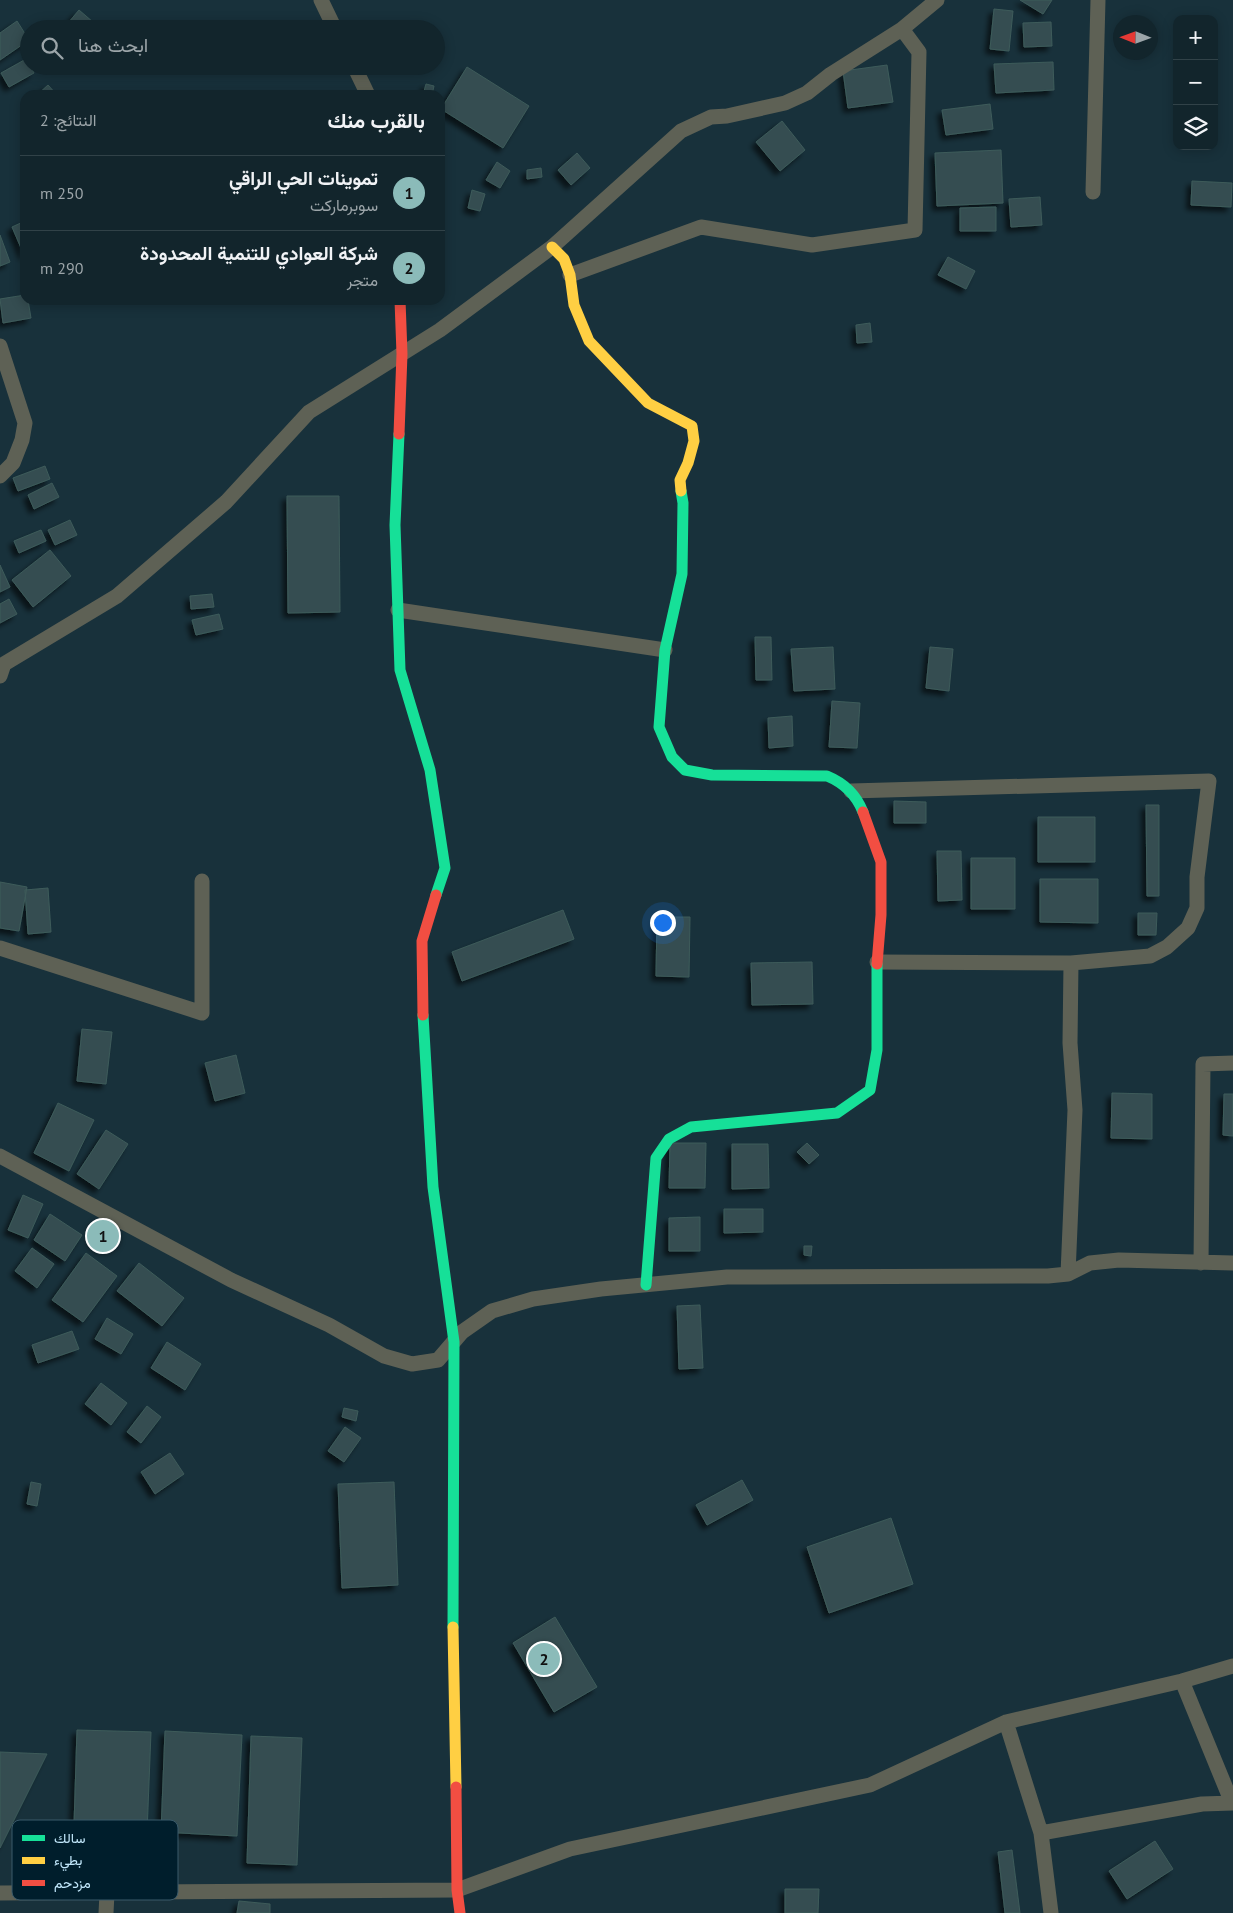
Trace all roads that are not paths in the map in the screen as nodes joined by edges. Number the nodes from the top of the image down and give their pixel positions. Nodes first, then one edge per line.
1 (322, 0) edge
2 (936, 0) edge
3 (1098, 0) edge
4 (331, 20) edge
5 (902, 29) junction
6 (358, 75) edge
7 (366, 90) edge
8 (1093, 192) dead end
9 (552, 246) junction
10 (570, 275) junction
11 (400, 305) edge
12 (0, 346) edge
13 (402, 354) junction
14 (0, 476) edge
15 (398, 610) junction
16 (665, 650) junction
17 (0, 676) edge
18 (851, 792) junction
19 (202, 881) dead end
20 (0, 948) edge
21 (877, 962) junction
22 (1071, 963) junction
23 (1233, 1063) edge
24 (0, 1156) edge
25 (1201, 1263) junction
26 (1233, 1263) edge
27 (1068, 1274) junction
28 (646, 1285) junction
29 (454, 1342) junction
30 (1233, 1666) edge
31 (1182, 1681) junction
32 (1006, 1722) junction
33 (1232, 1803) edge
34 (1041, 1833) junction
35 (457, 1890) junction
36 (178, 1892) edge
37 (107, 1900) edge
38 (106, 1913) edge
39 (460, 1913) edge
40 (1051, 1913) edge

1 - 4 street
2 - 5 street
3 - 8 street
5 - 9 street
5 - 10 street
6 - 7 street
9 - 10 street
9 - 13 street
10 - 16 street
11 - 13 street
12 - 14 street
13 - 15 street
13 - 17 street
15 - 16 street
15 - 29 street
16 - 18 street
18 - 21 street
18 - 22 street
19 - 20 street
21 - 22 street
21 - 28 street
22 - 27 street
23 - 25 street
24 - 29 street
25 - 26 street
25 - 27 street
27 - 28 street
28 - 29 street
29 - 35 street
30 - 31 street
31 - 32 street
31 - 33 street
32 - 34 street
32 - 35 street
33 - 34 street
34 - 40 street
35 - 36 street
35 - 39 street
37 - 38 street

